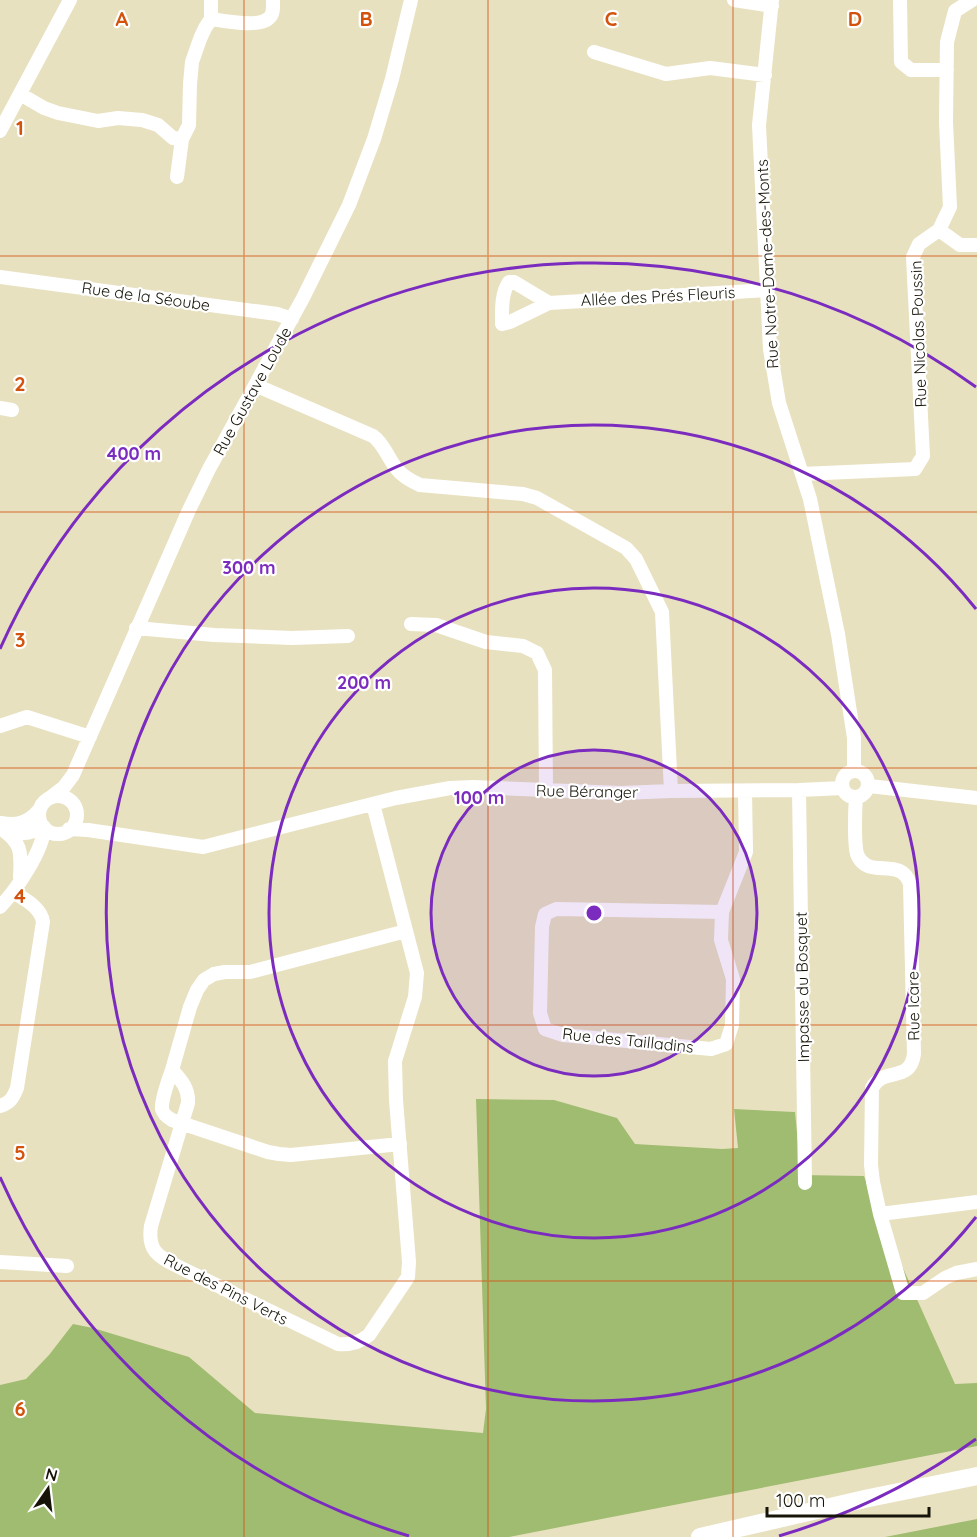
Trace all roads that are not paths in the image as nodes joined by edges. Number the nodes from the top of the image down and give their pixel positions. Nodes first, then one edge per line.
1 (70, 0) edge
2 (211, 0) edge
3 (273, 0) edge
4 (411, 0) edge
5 (734, 0) edge
6 (900, 0) edge
7 (972, 0) edge
8 (772, 3) edge
9 (952, 6) edge
10 (211, 19) junction
11 (594, 52) dead end
12 (947, 70) junction
13 (765, 75) junction
14 (20, 94) junction
15 (0, 131) edge
16 (182, 139) junction
17 (177, 177) dead end
18 (939, 230) junction
19 (977, 245) edge
20 (0, 277) edge
21 (768, 290) junction
22 (549, 303) dead end
23 (292, 320) junction
24 (255, 385) junction
25 (802, 474) junction
26 (411, 624) dead end
27 (136, 628) junction
28 (348, 636) dead end
29 (0, 726) edge
30 (90, 737) junction
31 (854, 771) junction
32 (73, 775) junction
33 (868, 786) junction
34 (843, 788) junction
35 (546, 790) junction
36 (799, 790) junction
37 (671, 791) junction
38 (745, 791) junction
39 (51, 797) junction
40 (856, 797) junction
41 (977, 798) edge
42 (373, 804) junction
43 (74, 807) junction
44 (39, 810) junction
45 (0, 826) edge
46 (44, 827) junction
47 (68, 830) junction
48 (123, 836) junction
49 (39, 849) junction
50 (16, 886) junction
51 (0, 907) edge
52 (722, 912) junction
53 (406, 931) junction
54 (172, 1070) junction
55 (0, 1106) edge
56 (182, 1122) junction
57 (400, 1144) junction
58 (805, 1183) dead end
59 (977, 1202) edge
60 (879, 1214) junction
61 (0, 1262) edge
62 (67, 1266) dead end
63 (977, 1269) edge
64 (977, 1476) edge
65 (700, 1537) edge

1 - 14 street
2 - 10 street
3 - 10 street
4 - 23 street, Rue Gustave Loude
5 - 8 street
6 - 12 street
7 - 9 street, Rue Nicolas Poussin
8 - 13 street, Rue Notre-Dame-des-Monts
9 - 12 street, Rue Nicolas Poussin
10 - 16 street
11 - 13 street
12 - 18 street, Rue Nicolas Poussin
13 - 21 street, Rue Notre-Dame-des-Monts
14 - 15 street
14 - 16 street
16 - 17 street
18 - 19 street
18 - 25 street, Rue Nicolas Poussin
20 - 23 street, Rue de la Séoube
21 - 22 street, Allée des Prés Fleuris
21 - 25 street, Rue Notre-Dame-des-Monts
23 - 24 street, Rue Gustave Loude
24 - 27 street, Rue Gustave Loude
24 - 37 street
25 - 31 street, Rue Notre-Dame-des-Monts
26 - 35 street
27 - 28 street
27 - 30 street, Rue Gustave Loude
29 - 30 street
30 - 32 street, Rue Gustave Loude
31 - 33 street
31 - 34 street
32 - 39 street, Rue Gustave Loude
32 - 43 street, Rue Gustave Loude
33 - 40 street
33 - 41 street
34 - 36 street, Rue Béranger
34 - 40 street
35 - 37 street, Rue Béranger
35 - 42 street, Rue Béranger
36 - 38 street, Rue Béranger
36 - 58 street, Impasse du Bosquet
37 - 38 street, Rue Béranger
38 - 52 street, Rue des Tailladins
39 - 43 street
39 - 44 street
40 - 60 street, Rue Icare
42 - 48 street, Rue Béranger
42 - 53 street, Rue des Pins Verts
43 - 47 street
43 - 48 street, Rue Béranger
44 - 45 street
44 - 46 street
45 - 46 street
45 - 50 street
46 - 47 street
46 - 49 street
47 - 48 street, Rue Béranger
47 - 49 street
49 - 50 street
50 - 51 street
50 - 55 street
52 - 52 street, Rue des Tailladins
53 - 54 street
53 - 57 street, Rue des Pins Verts
54 - 56 street, Rue des Pins Verts
54 - 56 street
56 - 57 street
56 - 57 street, Rue des Pins Verts
59 - 60 street
60 - 63 street, Rue Icare
61 - 62 street
64 - 65 main road

